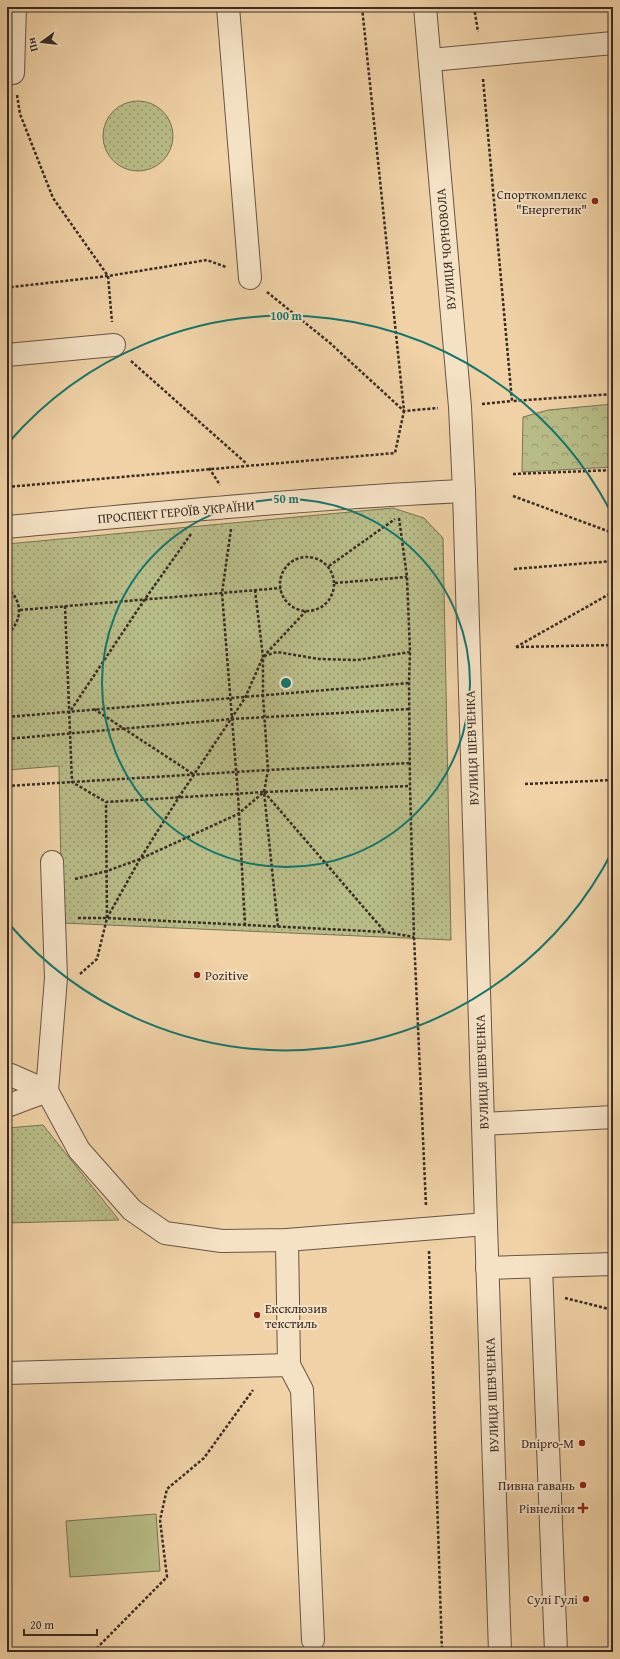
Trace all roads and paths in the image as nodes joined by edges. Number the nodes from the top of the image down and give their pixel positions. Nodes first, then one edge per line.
1 (15, 7) edge
2 (228, 7) edge
3 (362, 7) edge
4 (425, 7) edge
5 (474, 7) edge
6 (613, 43) edge
7 (481, 55) junction
8 (431, 60) junction
9 (13, 74) joint
10 (108, 276) junction
11 (250, 278) junction
12 (7, 283) edge
13 (114, 345) junction
14 (7, 355) edge
15 (613, 394) edge
16 (512, 401) junction
17 (460, 407) junction
18 (404, 411) junction
19 (247, 465) junction
20 (613, 470) edge
21 (513, 474) dead end
22 (7, 487) edge
23 (464, 491) junction
24 (513, 496) dead end
25 (234, 506) junction
26 (7, 527) edge
27 (195, 532) dead end
28 (613, 533) edge
29 (613, 561) edge
30 (328, 566) junction
31 (514, 570) dead end
32 (407, 577) junction
33 (335, 583) junction
34 (7, 588) edge
35 (281, 588) junction
36 (255, 590) junction
37 (613, 592) edge
38 (222, 593) junction
39 (145, 599) junction
40 (65, 606) junction
41 (20, 610) junction
42 (306, 611) junction
43 (7, 634) edge
44 (613, 645) edge
45 (410, 652) junction
46 (264, 657) junction
47 (409, 683) junction
48 (263, 696) junction
49 (245, 698) junction
50 (230, 699) junction
51 (93, 709) junction
52 (410, 709) junction
53 (70, 711) junction
54 (7, 717) edge
55 (264, 717) junction
56 (232, 719) junction
57 (122, 728) junction
58 (71, 733) junction
59 (7, 739) edge
60 (410, 763) junction
61 (268, 770) junction
62 (235, 772) junction
63 (194, 774) junction
64 (613, 780) edge
65 (72, 782) junction
66 (525, 784) dead end
67 (7, 786) edge
68 (264, 792) junction
69 (238, 794) junction
70 (179, 798) junction
71 (106, 802) junction
72 (238, 814) junction
73 (140, 859) junction
74 (52, 862) dead end
75 (107, 871) junction
76 (53, 884) junction
77 (53, 918) junction
78 (107, 918) junction
79 (245, 925) junction
80 (278, 927) junction
81 (385, 932) junction
82 (414, 937) dead end
83 (56, 978) junction
84 (7, 1075) edge
85 (47, 1091) junction
86 (7, 1106) edge
87 (613, 1117) edge
88 (484, 1124) junction
89 (486, 1224) junction
90 (287, 1240) junction
91 (613, 1264) edge
92 (541, 1267) junction
93 (487, 1268) junction
94 (542, 1292) junction
95 (613, 1310) edge
96 (289, 1365) junction
97 (7, 1372) edge
98 (254, 1389) dead end
99 (313, 1640) dead end
100 (93, 1652) edge
101 (500, 1652) edge
102 (556, 1652) edge

1 - 9 street
2 - 11 street
3 - 18 path
4 - 8 street, ВУЛИЦЯ ЧОРНОВОЛА
5 - 7 path
6 - 7 street
7 - 8 street
7 - 16 path
8 - 17 street, ВУЛИЦЯ ЧОРНОВОЛА
9 - 10 path
10 - 11 path
10 - 12 path
10 - 13 path
11 - 18 path
13 - 14 street
13 - 19 path
15 - 16 path
16 - 17 path
17 - 18 path
17 - 23 street, ВУЛИЦЯ ЧОРНОВОЛА
18 - 19 path
19 - 22 path
20 - 21 path
23 - 25 street, ПРОСПЕКТ ГЕРОЇВ УКРАЇНИ
23 - 88 street, ВУЛИЦЯ ШЕВЧЕНКА
24 - 28 path
25 - 26 street, ПРОСПЕКТ ГЕРОЇВ УКРАЇНИ
25 - 38 path
27 - 39 path
29 - 31 path
30 - 32 path
30 - 33 path
30 - 35 path
32 - 33 path
32 - 45 path
33 - 42 path
34 - 41 path
35 - 36 path
35 - 42 path
36 - 38 path
36 - 46 path
37 - 44 path
38 - 39 path
38 - 50 path
39 - 40 path
39 - 53 path
40 - 41 path
40 - 53 path
41 - 43 path
42 - 46 path
45 - 46 path
45 - 47 path
46 - 48 path
46 - 49 path
47 - 48 path
47 - 52 path
48 - 49 path
48 - 55 path
49 - 50 path
49 - 56 path
50 - 51 path
50 - 56 path
51 - 53 path
51 - 57 path
52 - 55 path
52 - 60 path
53 - 54 path
53 - 58 path
55 - 56 path
55 - 61 path
56 - 57 path
56 - 62 path
56 - 63 path
57 - 58 path
57 - 63 path
58 - 59 path
58 - 65 path
60 - 61 path
60 - 68 path
61 - 62 path
61 - 68 path
62 - 63 path
62 - 69 path
63 - 65 path
63 - 70 path
64 - 66 path
65 - 67 path
65 - 71 path
68 - 69 path
68 - 72 path
68 - 80 path
68 - 81 path
69 - 70 path
69 - 72 path
70 - 71 path
70 - 73 path
71 - 75 path
72 - 73 path
72 - 79 path
73 - 75 path
73 - 78 path
74 - 76 street
75 - 76 path
75 - 78 path
76 - 77 street
77 - 78 path
77 - 83 street
78 - 79 path
78 - 83 path
79 - 80 path
80 - 81 path
81 - 82 path
83 - 85 street
84 - 85 street
85 - 86 street
85 - 90 street
87 - 88 street
88 - 89 street, ВУЛИЦЯ ШЕВЧЕНКА
89 - 90 street
89 - 93 street, ВУЛИЦЯ ШЕВЧЕНКА
90 - 96 street
91 - 92 street
92 - 93 street
92 - 94 street
93 - 101 street, ВУЛИЦЯ ШЕВЧЕНКА
94 - 95 path
94 - 102 street
96 - 97 street
96 - 99 street
98 - 100 path

